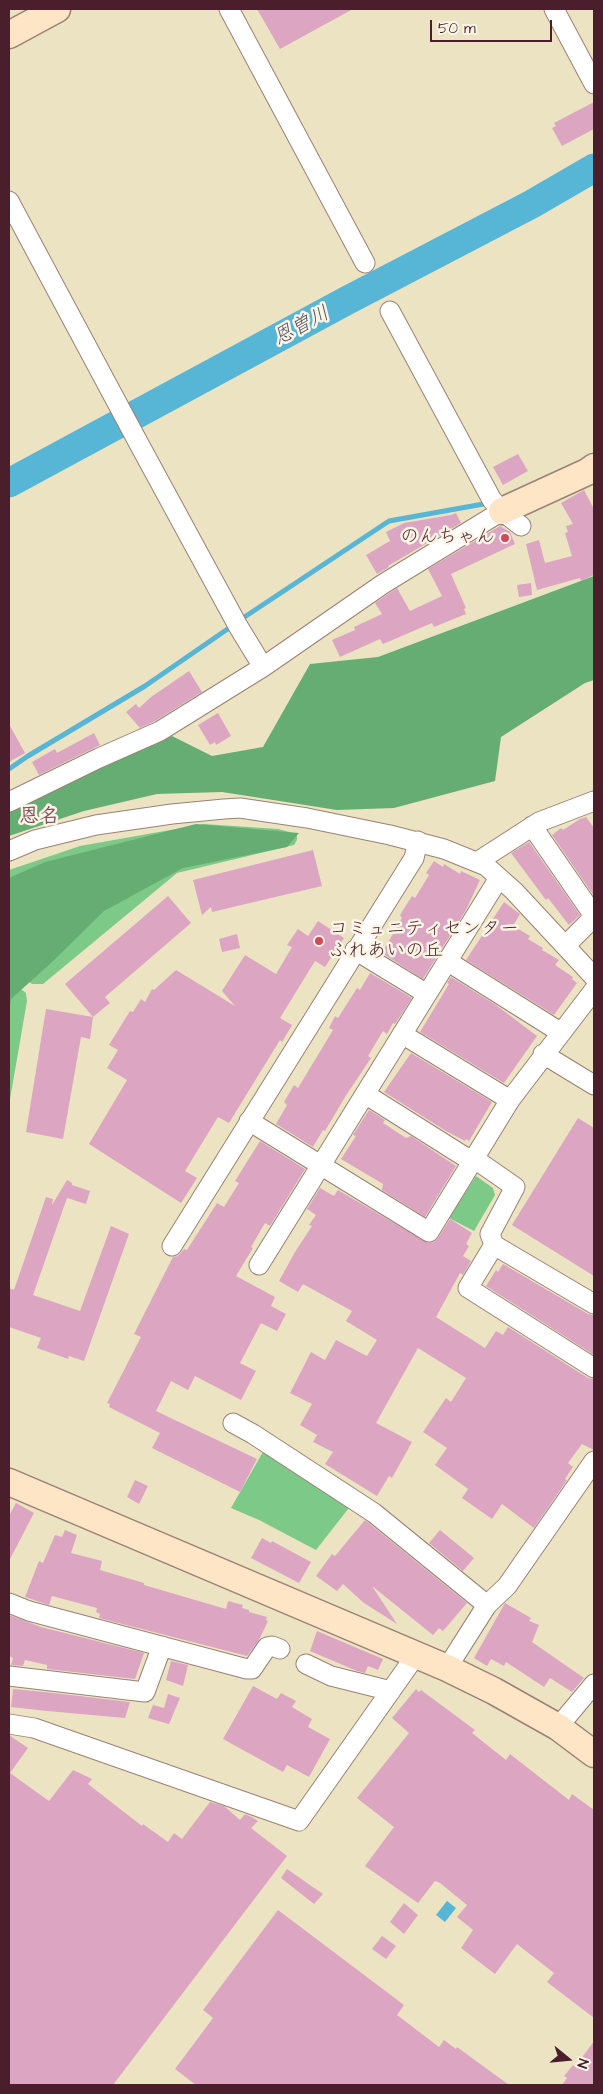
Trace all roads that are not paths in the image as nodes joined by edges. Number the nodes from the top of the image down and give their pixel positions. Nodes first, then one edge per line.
1 (56, 9) edge
2 (228, 9) edge
3 (554, 9) edge
4 (9, 35) edge
5 (594, 84) edge
6 (9, 201) edge
7 (365, 263) dead end
8 (390, 311) dead end
9 (594, 467) edge
10 (512, 519) junction
11 (263, 667) junction
12 (9, 802) edge
13 (591, 807) edge
14 (532, 826) junction
15 (418, 841) junction
16 (9, 851) edge
17 (478, 862) junction
18 (498, 878) junction
19 (565, 946) junction
20 (355, 950) junction
21 (447, 962) junction
22 (594, 977) edge
23 (594, 990) edge
24 (427, 994) junction
25 (560, 1032) junction
26 (402, 1034) junction
27 (544, 1054) junction
28 (594, 1085) edge
29 (364, 1094) junction
30 (510, 1100) junction
31 (249, 1121) junction
32 (473, 1162) junction
33 (321, 1166) junction
34 (494, 1245) junction
35 (172, 1246) dead end
36 (259, 1265) dead end
37 (594, 1304) edge
38 (594, 1368) edge
39 (233, 1423) dead end
40 (594, 1461) edge
41 (9, 1482) edge
42 (9, 1603) edge
43 (487, 1605) junction
44 (162, 1646) junction
45 (280, 1649) dead end
46 (416, 1655) junction
47 (306, 1664) dead end
48 (447, 1668) junction
49 (9, 1676) edge
50 (594, 1684) edge
51 (391, 1691) junction
52 (9, 1724) edge
53 (558, 1727) junction
54 (594, 1754) edge

1 - 4 street
2 - 7 street
3 - 5 street
6 - 11 street
8 - 10 street
9 - 10 street
10 - 11 street
11 - 12 street
13 - 14 street
14 - 17 street
14 - 19 street
15 - 16 street
15 - 17 street
15 - 20 street
17 - 18 street
18 - 19 street
18 - 21 street
19 - 22 street
20 - 24 street
20 - 31 street
21 - 24 street
21 - 25 street
23 - 25 street
24 - 26 street
25 - 27 street
26 - 29 street
26 - 30 street
27 - 28 street
27 - 30 street
29 - 32 street
29 - 33 street
30 - 32 street
31 - 33 street
31 - 35 street
32 - 33 street
32 - 34 street
33 - 36 street
34 - 37 street
34 - 38 street
39 - 43 street
40 - 43 street
41 - 46 street
42 - 44 street
43 - 48 street
44 - 45 street
44 - 49 street
46 - 48 street
46 - 51 street
47 - 51 street
48 - 53 street
50 - 53 street
51 - 52 street
53 - 54 street

